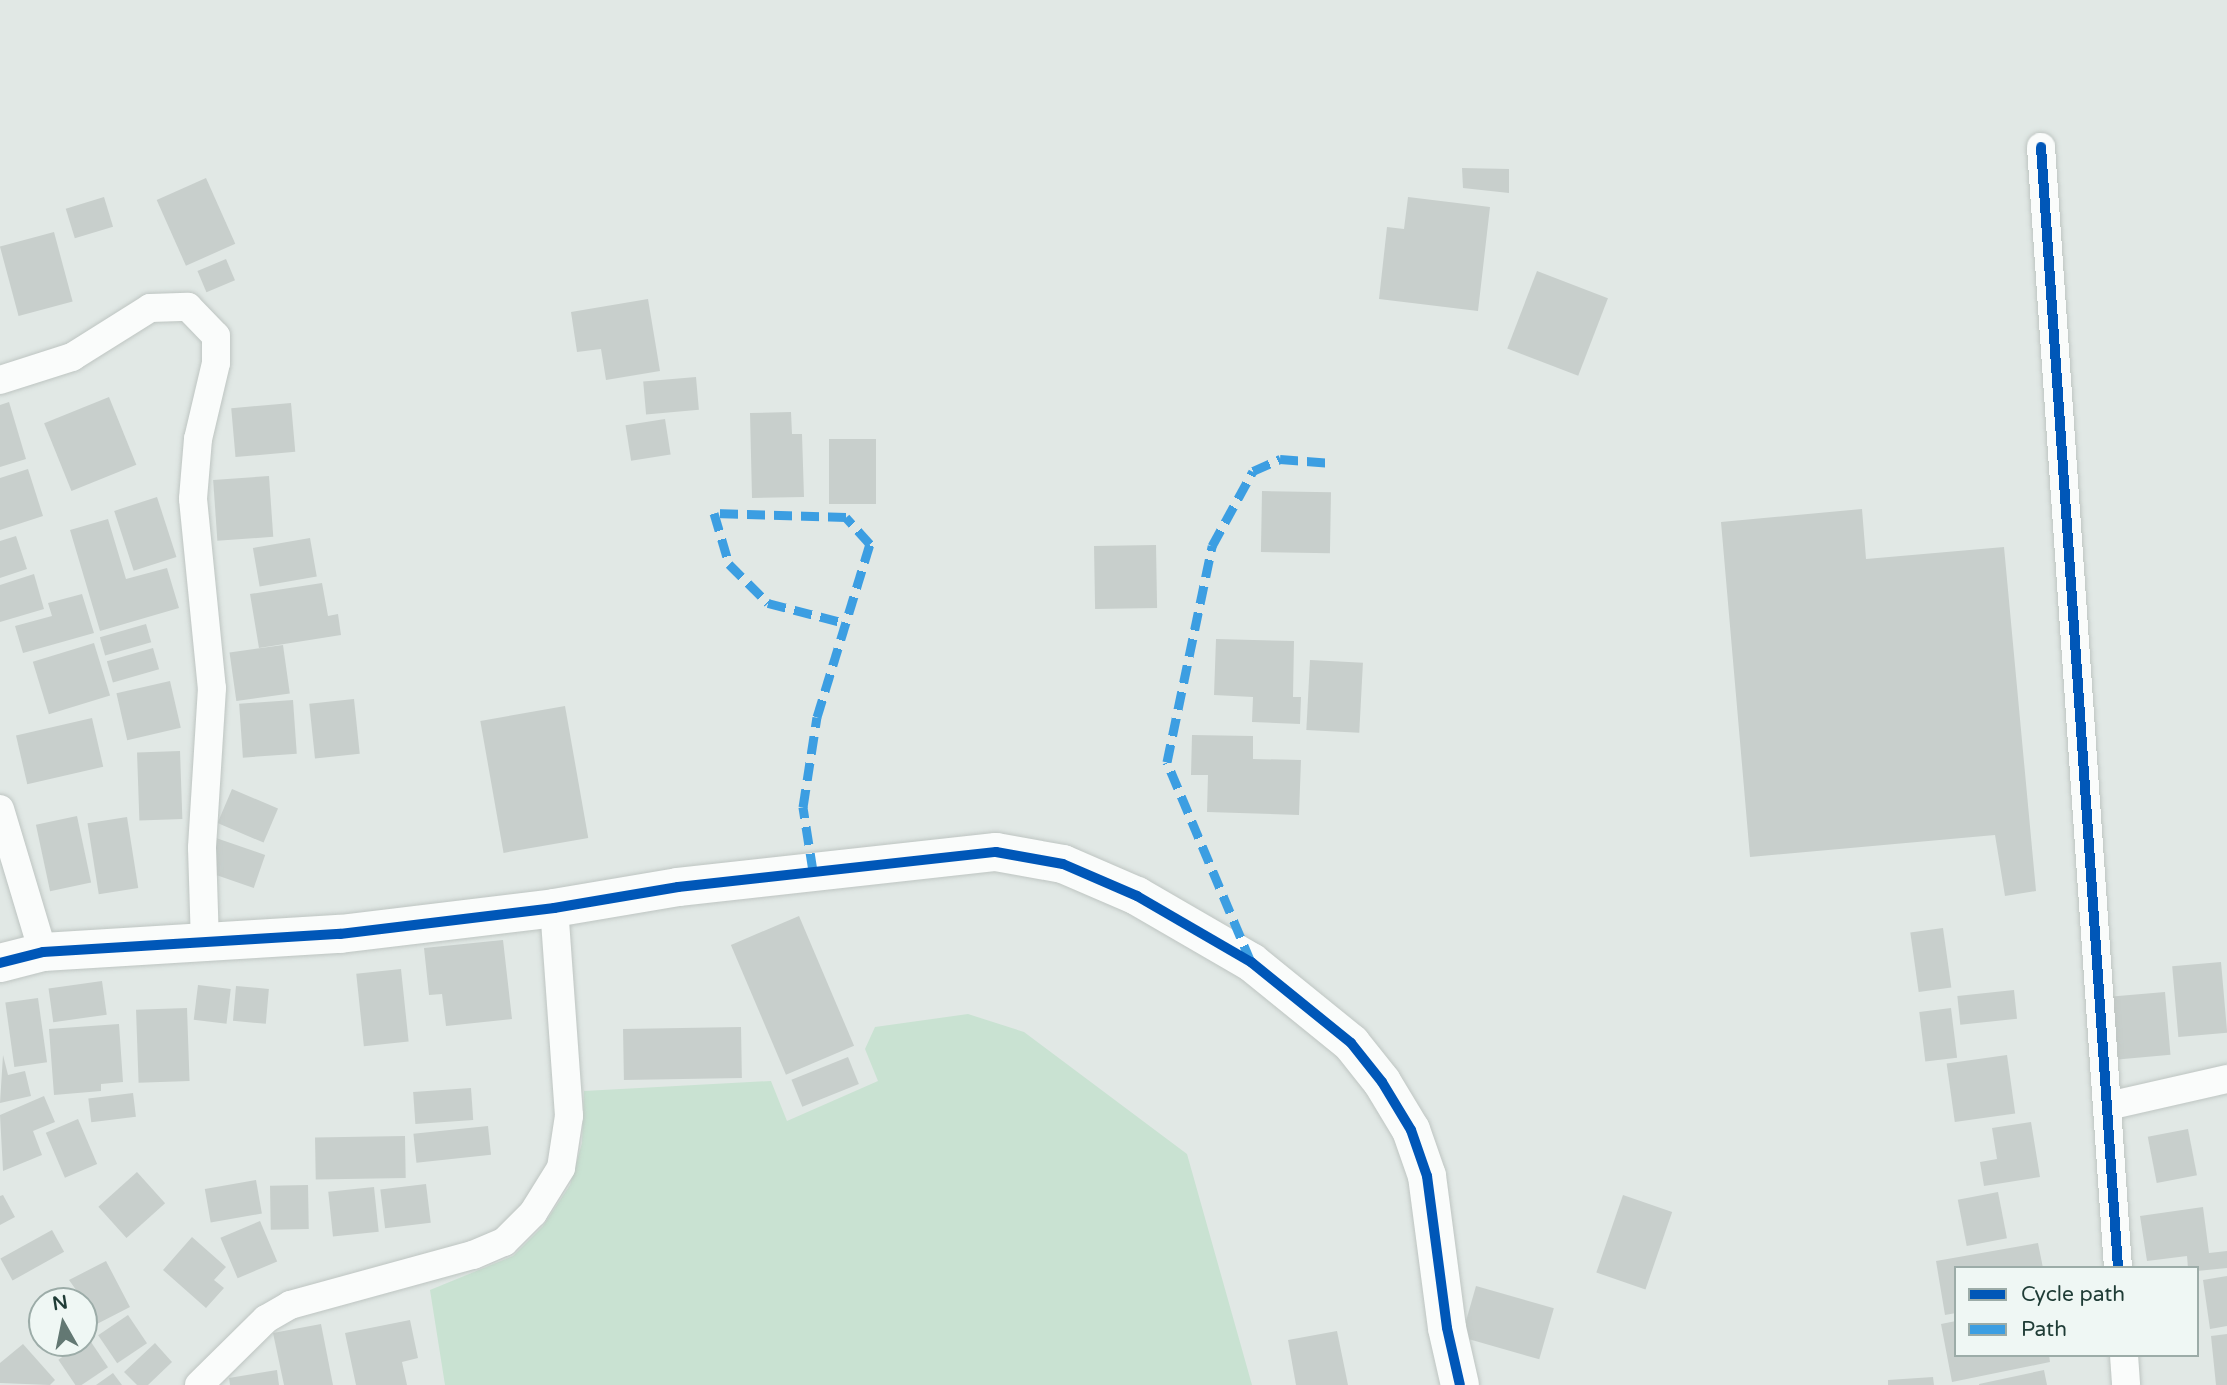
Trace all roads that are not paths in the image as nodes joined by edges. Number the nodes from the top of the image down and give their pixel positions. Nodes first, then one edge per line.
1 (2041, 147) dead end
2 (0, 380) edge
3 (0, 809) edge
4 (554, 908) junction
5 (205, 944) junction
6 (43, 952) junction
7 (0, 963) edge
8 (2227, 1079) edge
9 (2108, 1106) junction
10 (2118, 1266) edge
11 (2124, 1357) edge
12 (199, 1385) edge
13 (1460, 1385) edge
14 (2126, 1385) edge

1 - 9 street
2 - 5 street
3 - 6 street
4 - 5 street
4 - 12 street
4 - 13 street
5 - 6 street
6 - 7 street
8 - 9 street
9 - 10 street
11 - 14 street

